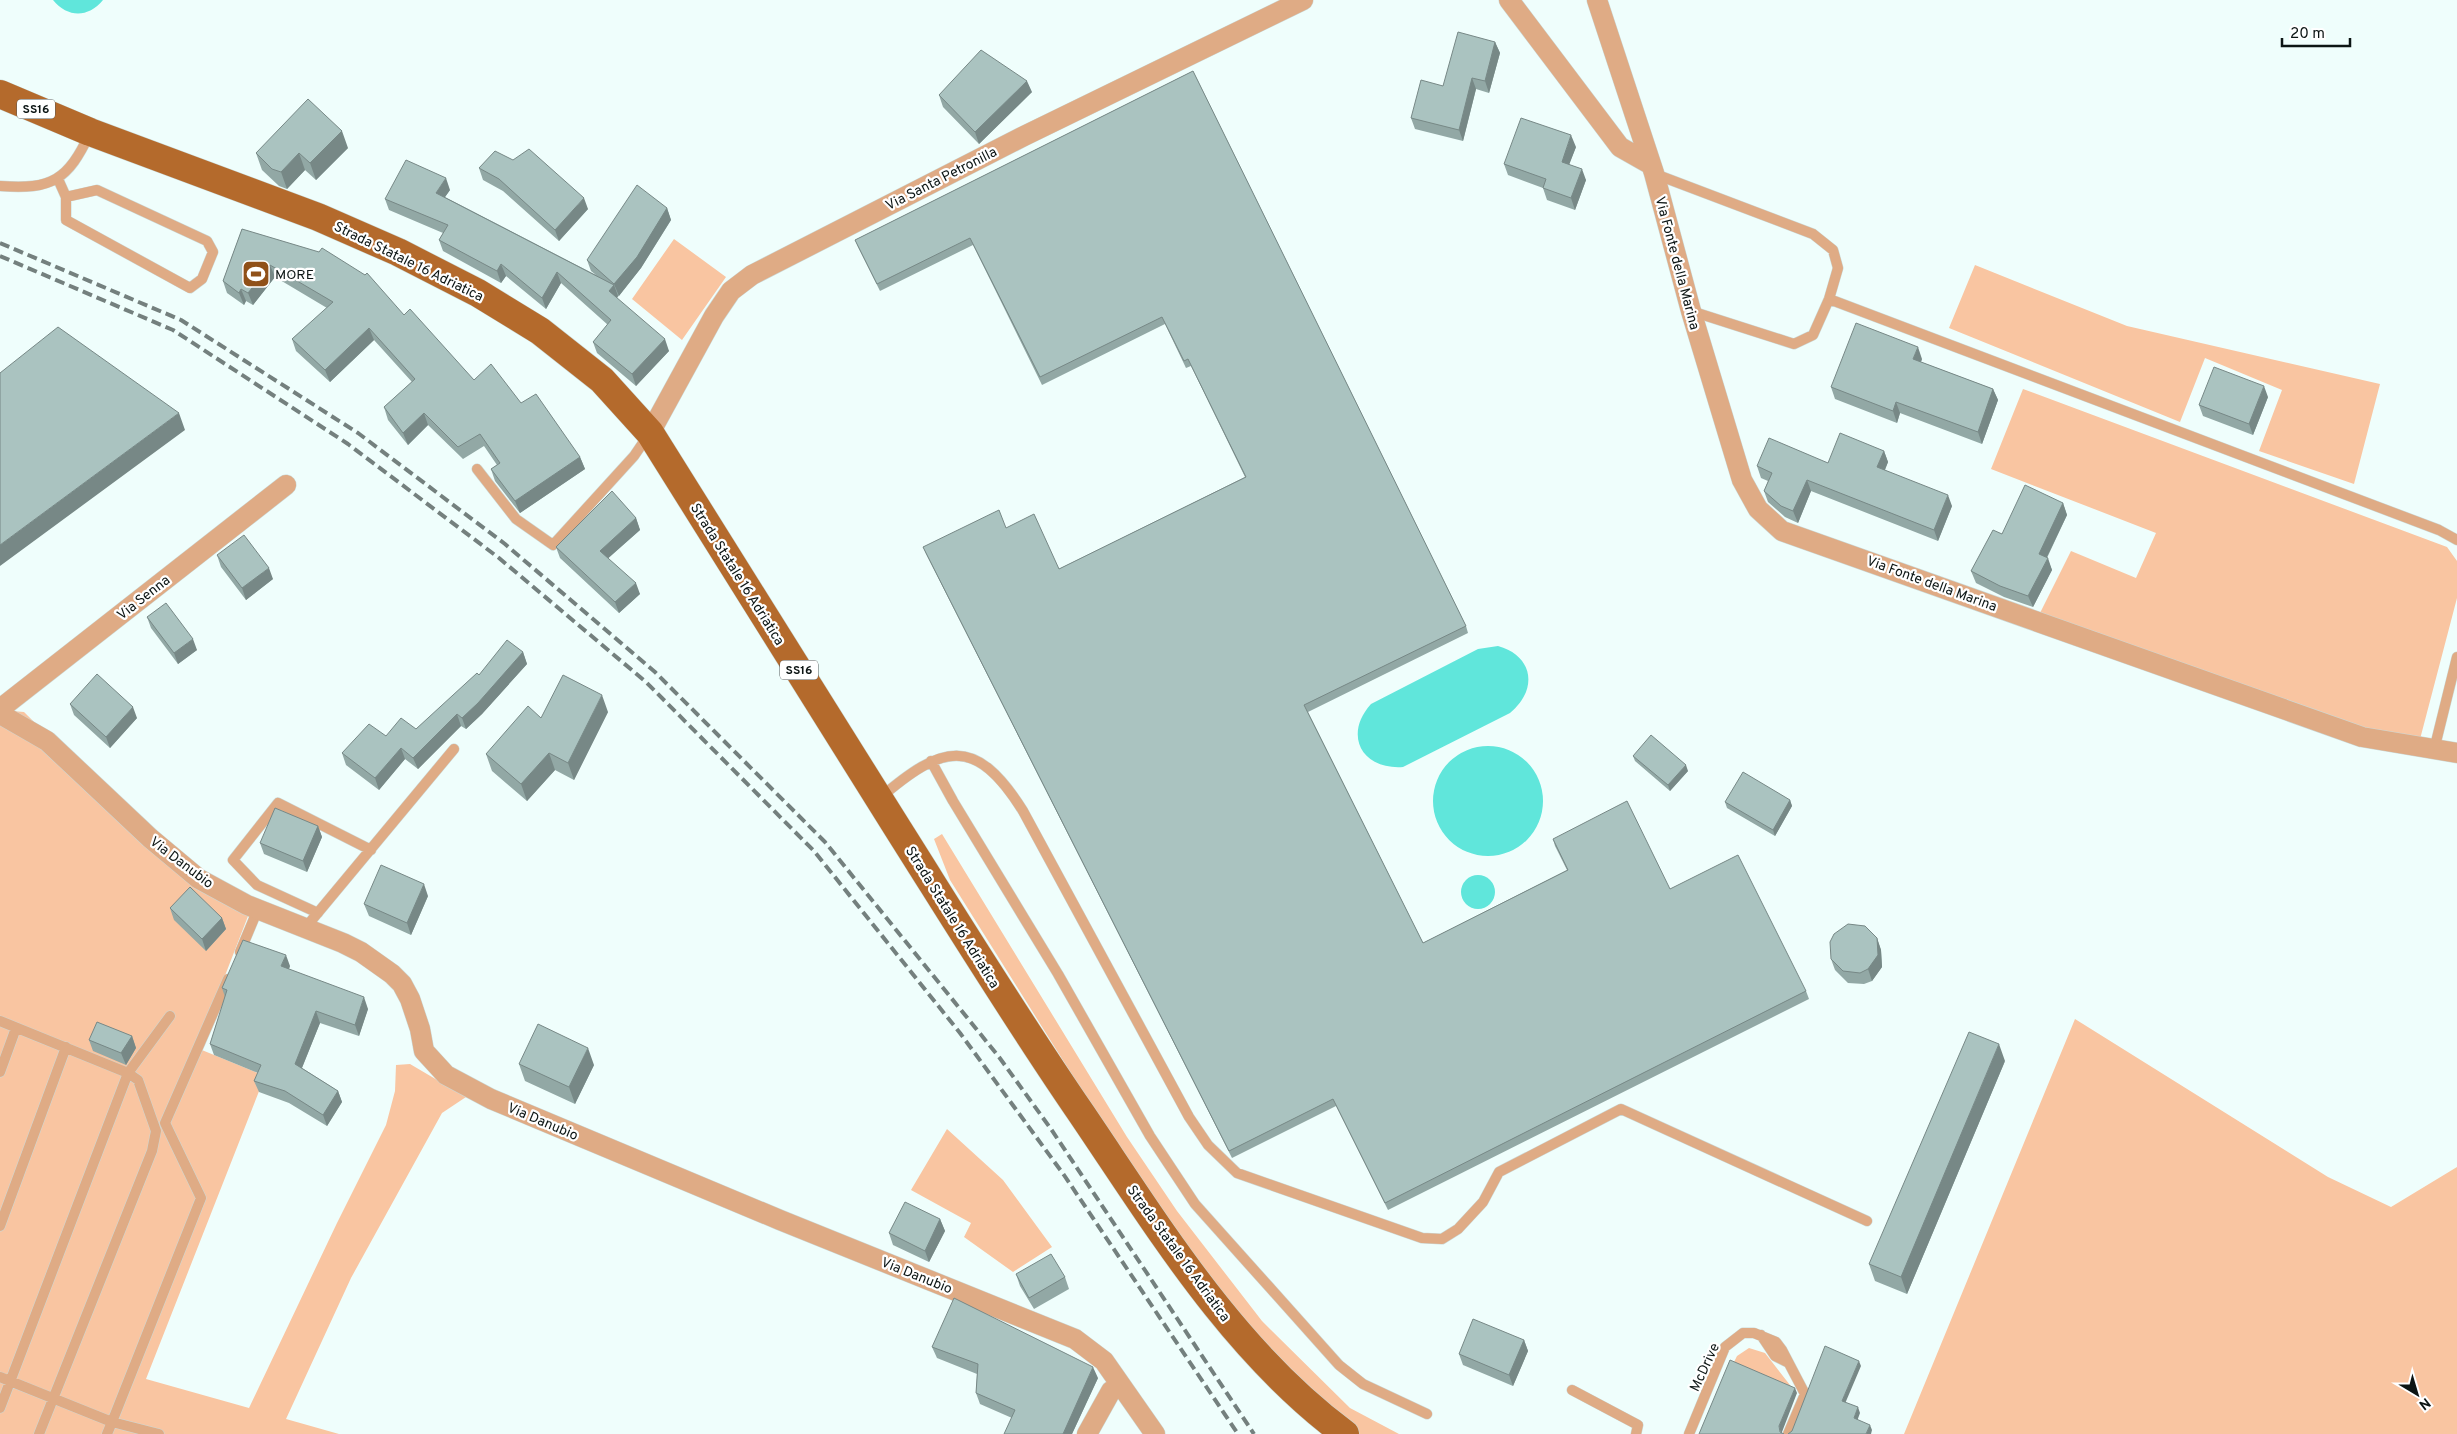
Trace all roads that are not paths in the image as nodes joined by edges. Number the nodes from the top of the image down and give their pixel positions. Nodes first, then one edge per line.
1 (1303, 0) edge
2 (1509, 0) edge
3 (1597, 0) edge
4 (0, 94) edge
5 (81, 128) junction
6 (1652, 168) junction
7 (58, 178) junction
8 (0, 186) edge
9 (66, 197) junction
10 (1829, 299) junction
11 (1691, 311) junction
12 (650, 433) junction
13 (477, 469) dead end
14 (286, 485) dead end
15 (2457, 540) edge
16 (2457, 657) edge
17 (0, 709) edge
18 (0, 714) edge
19 (454, 749) dead end
20 (2434, 750) junction
21 (2457, 753) edge
22 (932, 761) junction
23 (879, 798) junction
24 (371, 850) junction
25 (258, 909) junction
26 (312, 920) junction
27 (170, 1016) dead end
28 (0, 1021) edge
29 (16, 1028) junction
30 (66, 1048) junction
31 (0, 1072) edge
32 (128, 1073) junction
33 (1867, 1221) dead end
34 (0, 1226) edge
35 (0, 1377) edge
36 (11, 1382) junction
37 (1120, 1384) junction
38 (1572, 1390) dead end
39 (53, 1398) junction
40 (0, 1408) edge
41 (1427, 1414) dead end
42 (112, 1422) junction
43 (39, 1434) edge
44 (107, 1434) edge
45 (159, 1434) edge
46 (1087, 1434) edge
47 (1155, 1434) edge
48 (1345, 1434) edge
49 (1636, 1434) edge
50 (1689, 1434) edge
51 (1788, 1434) edge

1 - 12 street, Via Santa Petronilla
2 - 6 street
3 - 6 street, Via Fonte della Marina
4 - 5 main road, Strada Statale 16 Adriatica / SS16
5 - 7 lane
5 - 12 main road, Strada Statale 16 Adriatica / SS16
6 - 10 lane
6 - 11 street, Via Fonte della Marina
7 - 8 lane
7 - 9 lane
9 - 9 lane
10 - 11 lane
10 - 15 lane
11 - 20 street, Via Fonte della Marina
12 - 13 lane
12 - 23 main road, Strada Statale 16 Adriatica / SS16
14 - 17 street, Via Senna
16 - 20 lane
18 - 25 street, Via Danubio
19 - 24 lane
20 - 21 street, Via Fonte della Marina
22 - 23 lane
22 - 33 lane
22 - 41 lane
23 - 48 main road, Strada Statale 16 Adriatica / SS16
24 - 26 lane
24 - 26 lane
25 - 26 street, Via Danubio
25 - 42 lane
26 - 37 street, Via Danubio
27 - 32 lane
28 - 29 lane
29 - 30 lane
29 - 31 lane
30 - 32 lane
30 - 34 lane
32 - 36 lane
32 - 39 lane
35 - 36 lane
36 - 39 lane
36 - 40 lane
37 - 46 street
37 - 47 street, Via Danubio
38 - 49 lane
39 - 42 lane
39 - 43 lane
42 - 44 lane
42 - 45 lane
50 - 51 lane, McDrive

